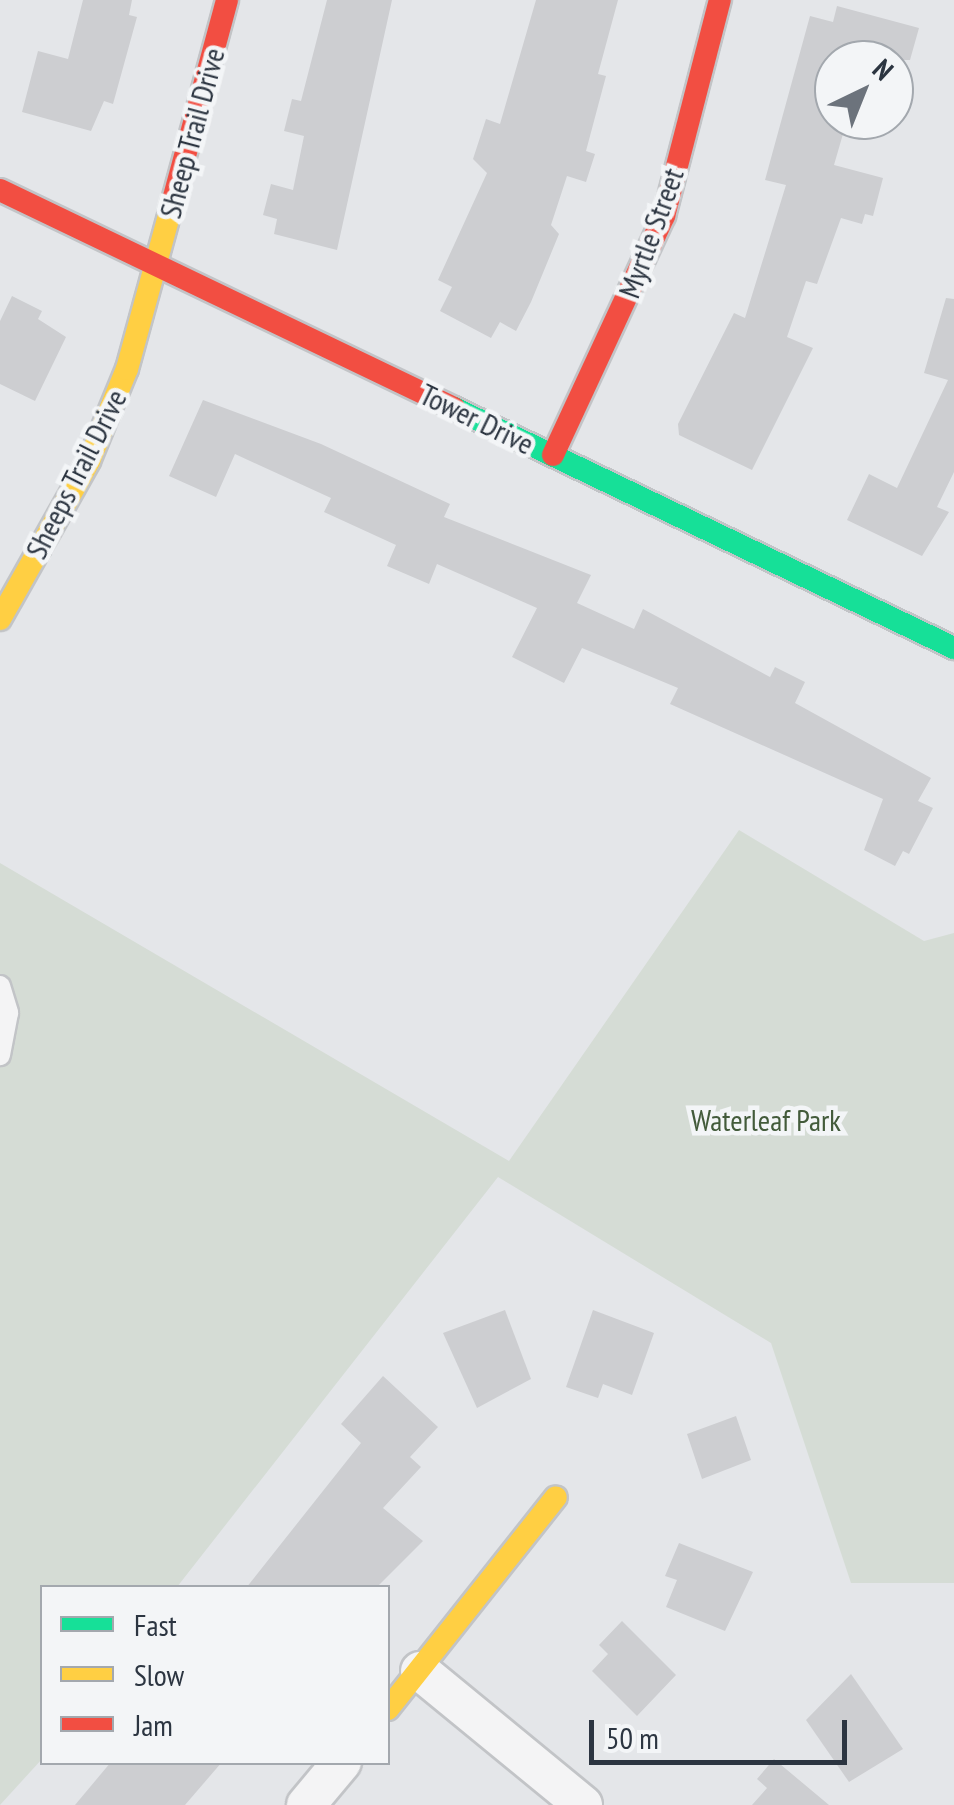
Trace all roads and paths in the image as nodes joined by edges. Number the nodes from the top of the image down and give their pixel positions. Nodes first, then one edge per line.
1 (227, 0) edge
2 (720, 0) edge
3 (0, 190) edge
4 (157, 266) junction
5 (553, 455) junction
6 (0, 619) edge
7 (954, 648) edge
8 (0, 986) edge
9 (0, 1055) edge
10 (556, 1497) dead end
11 (420, 1670) junction
12 (390, 1706) edge
13 (339, 1765) edge
14 (306, 1805) edge
15 (583, 1805) edge

1 - 4 street, Sheep Trail Drive
2 - 5 street, Myrtle Street
3 - 4 street, Tower Drive
4 - 5 street, Tower Drive
4 - 6 street, Sheeps Trail Drive
5 - 7 street, Tower Drive
8 - 9 lane
10 - 11 street
11 - 12 street
11 - 15 street
13 - 14 street

